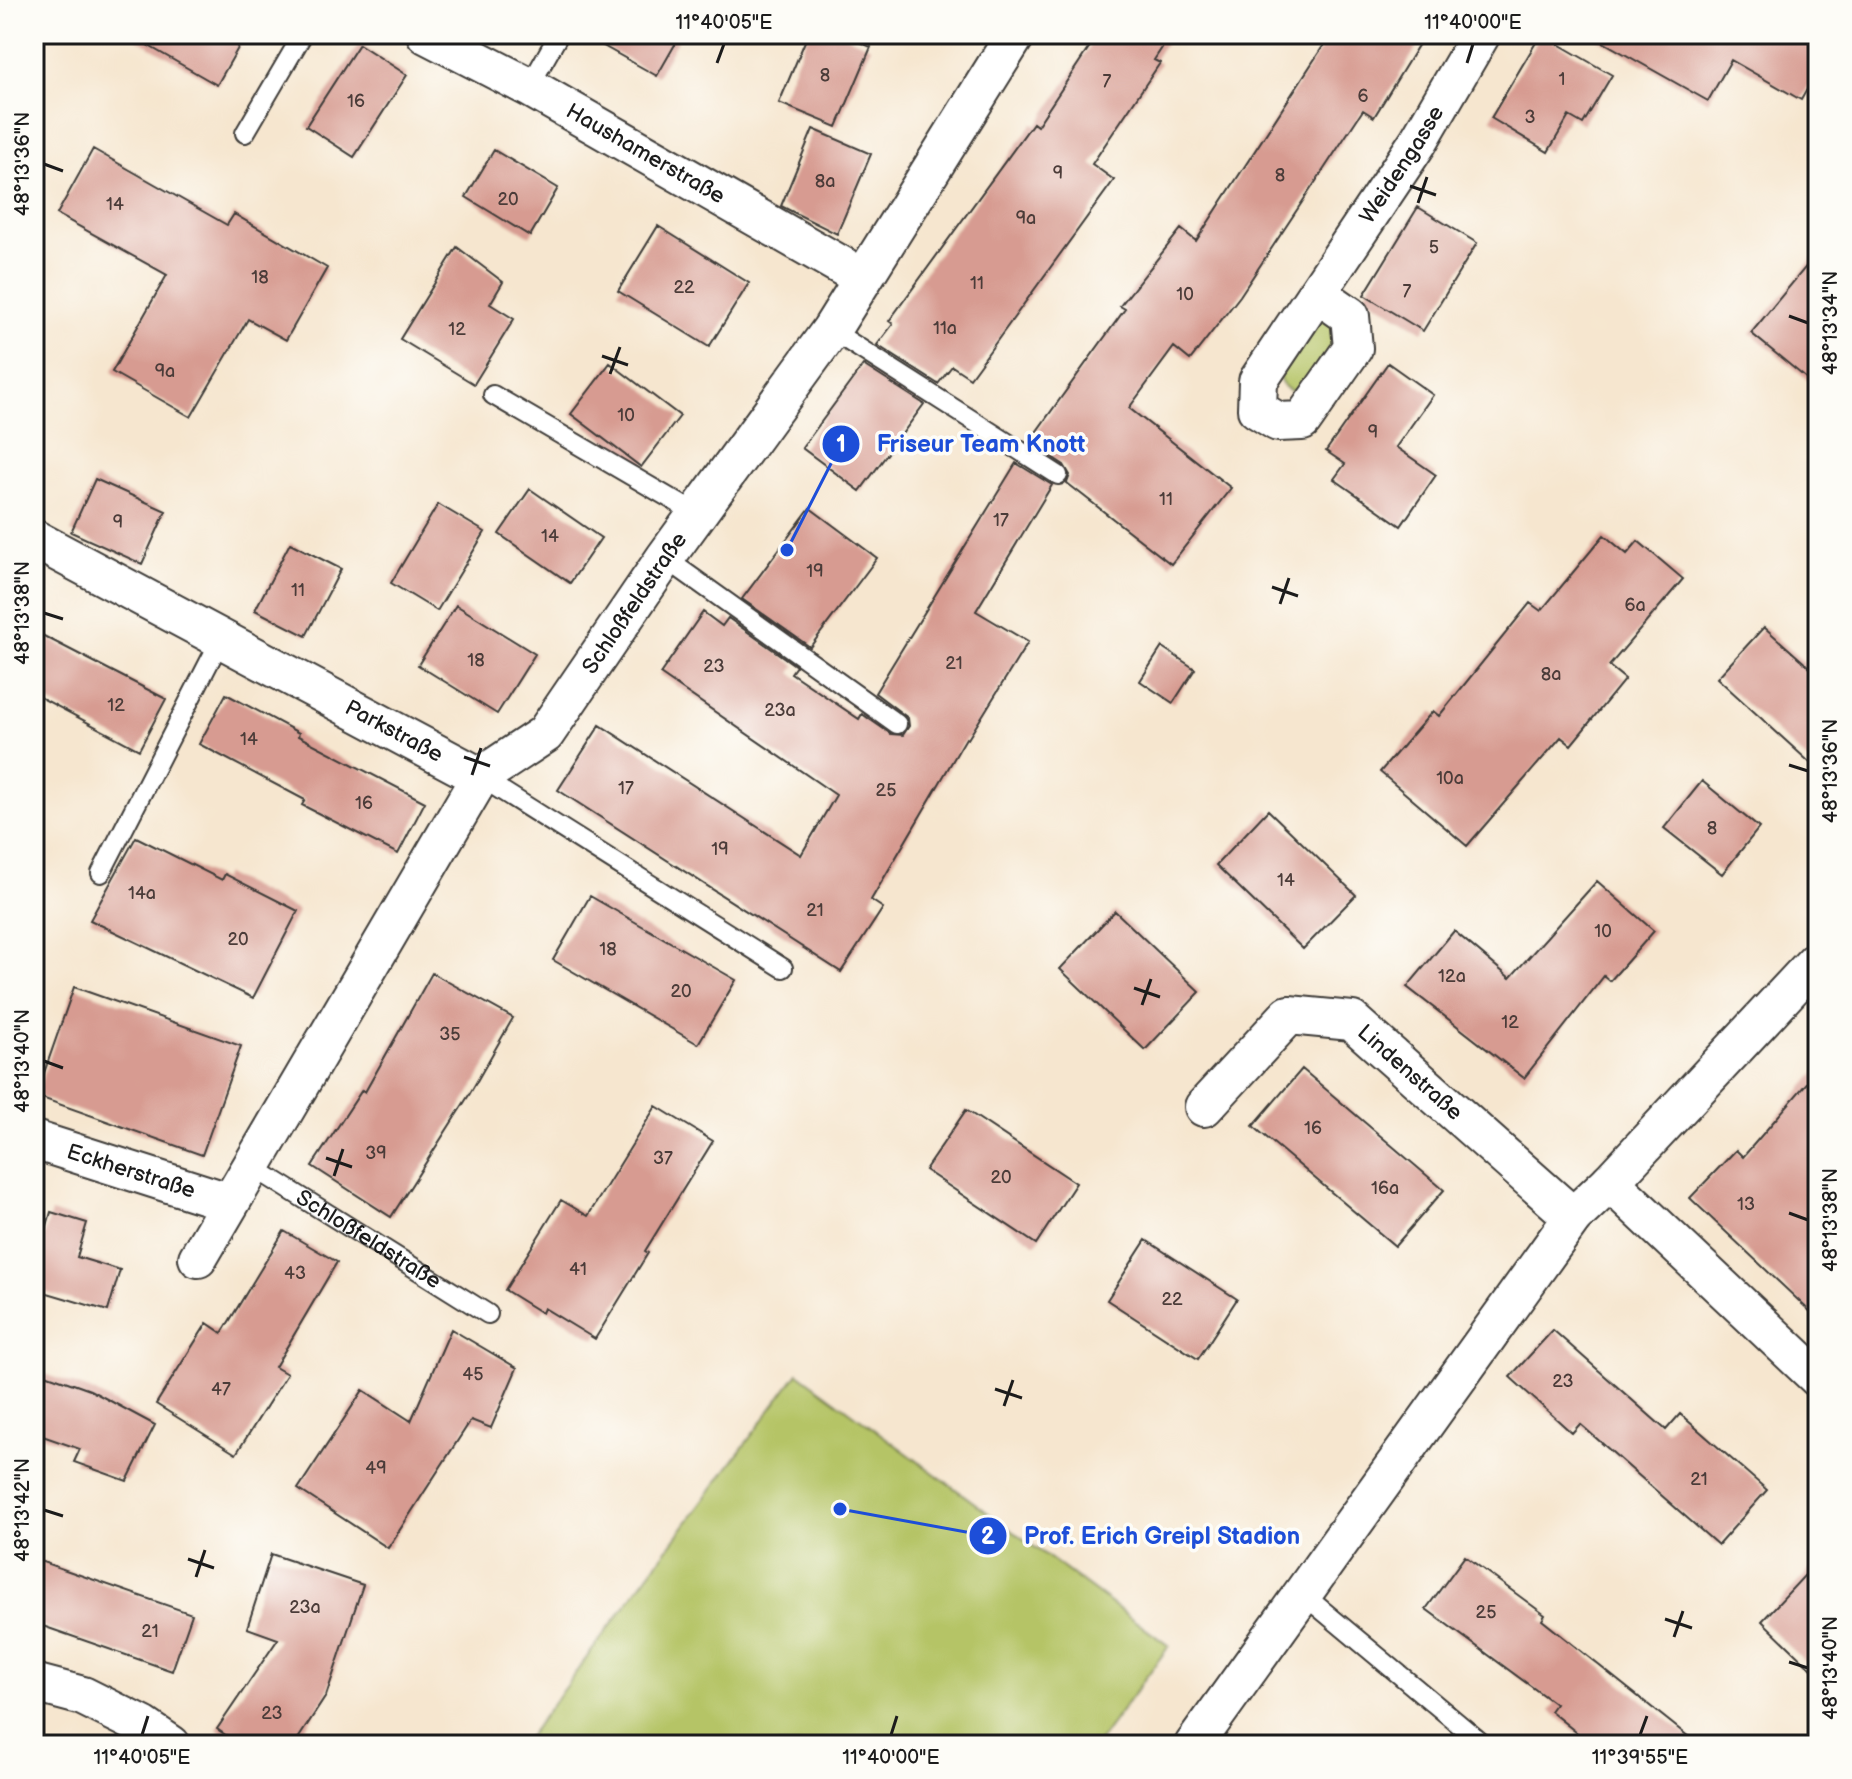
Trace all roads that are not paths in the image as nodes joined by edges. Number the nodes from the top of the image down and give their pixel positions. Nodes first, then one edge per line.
1 (303, 34) edge
2 (426, 34) edge
3 (559, 34) edge
4 (1016, 34) edge
5 (1481, 34) edge
6 (529, 87) junction
7 (245, 133) dead end
8 (863, 278) junction
9 (1317, 293) dead end
10 (831, 330) junction
11 (493, 395) dead end
12 (1058, 475) dead end
13 (697, 514) junction
14 (34, 539) edge
15 (665, 558) junction
16 (221, 639) junction
17 (897, 724) dead end
18 (480, 777) junction
19 (101, 873) dead end
20 (1818, 959) edge
21 (783, 968) dead end
22 (1204, 1107) dead end
23 (34, 1140) edge
24 (250, 1165) junction
25 (1610, 1182) junction
26 (228, 1202) junction
27 (1573, 1217) junction
28 (198, 1258) dead end
29 (488, 1314) dead end
30 (1818, 1378) edge
31 (1304, 1595) junction
32 (34, 1683) edge
33 (171, 1745) edge
34 (1194, 1745) edge
35 (1484, 1745) edge

1 - 7 lane
2 - 6 street, Haushamerstraße
3 - 6 lane
4 - 8 street, Schloßfeldstraße
5 - 9 street, Weidengasse
6 - 8 street, Haushamerstraße
8 - 10 street, Schloßfeldstraße
10 - 12 lane
10 - 13 street, Schloßfeldstraße
11 - 13 lane
13 - 15 street, Schloßfeldstraße
14 - 16 street, Parkstraße
15 - 17 lane
15 - 18 street, Schloßfeldstraße
16 - 18 street, Parkstraße
16 - 19 lane
18 - 21 lane, Parkstraße
18 - 24 street, Schloßfeldstraße
20 - 25 street
22 - 27 street, Lindenstraße
23 - 26 street, Eckherstraße
24 - 26 street, Schloßfeldstraße
24 - 29 lane, Schloßfeldstraße
25 - 27 street
25 - 30 street
26 - 28 street, Schloßfeldstraße
27 - 31 street
31 - 34 street
31 - 35 lane
32 - 33 street

